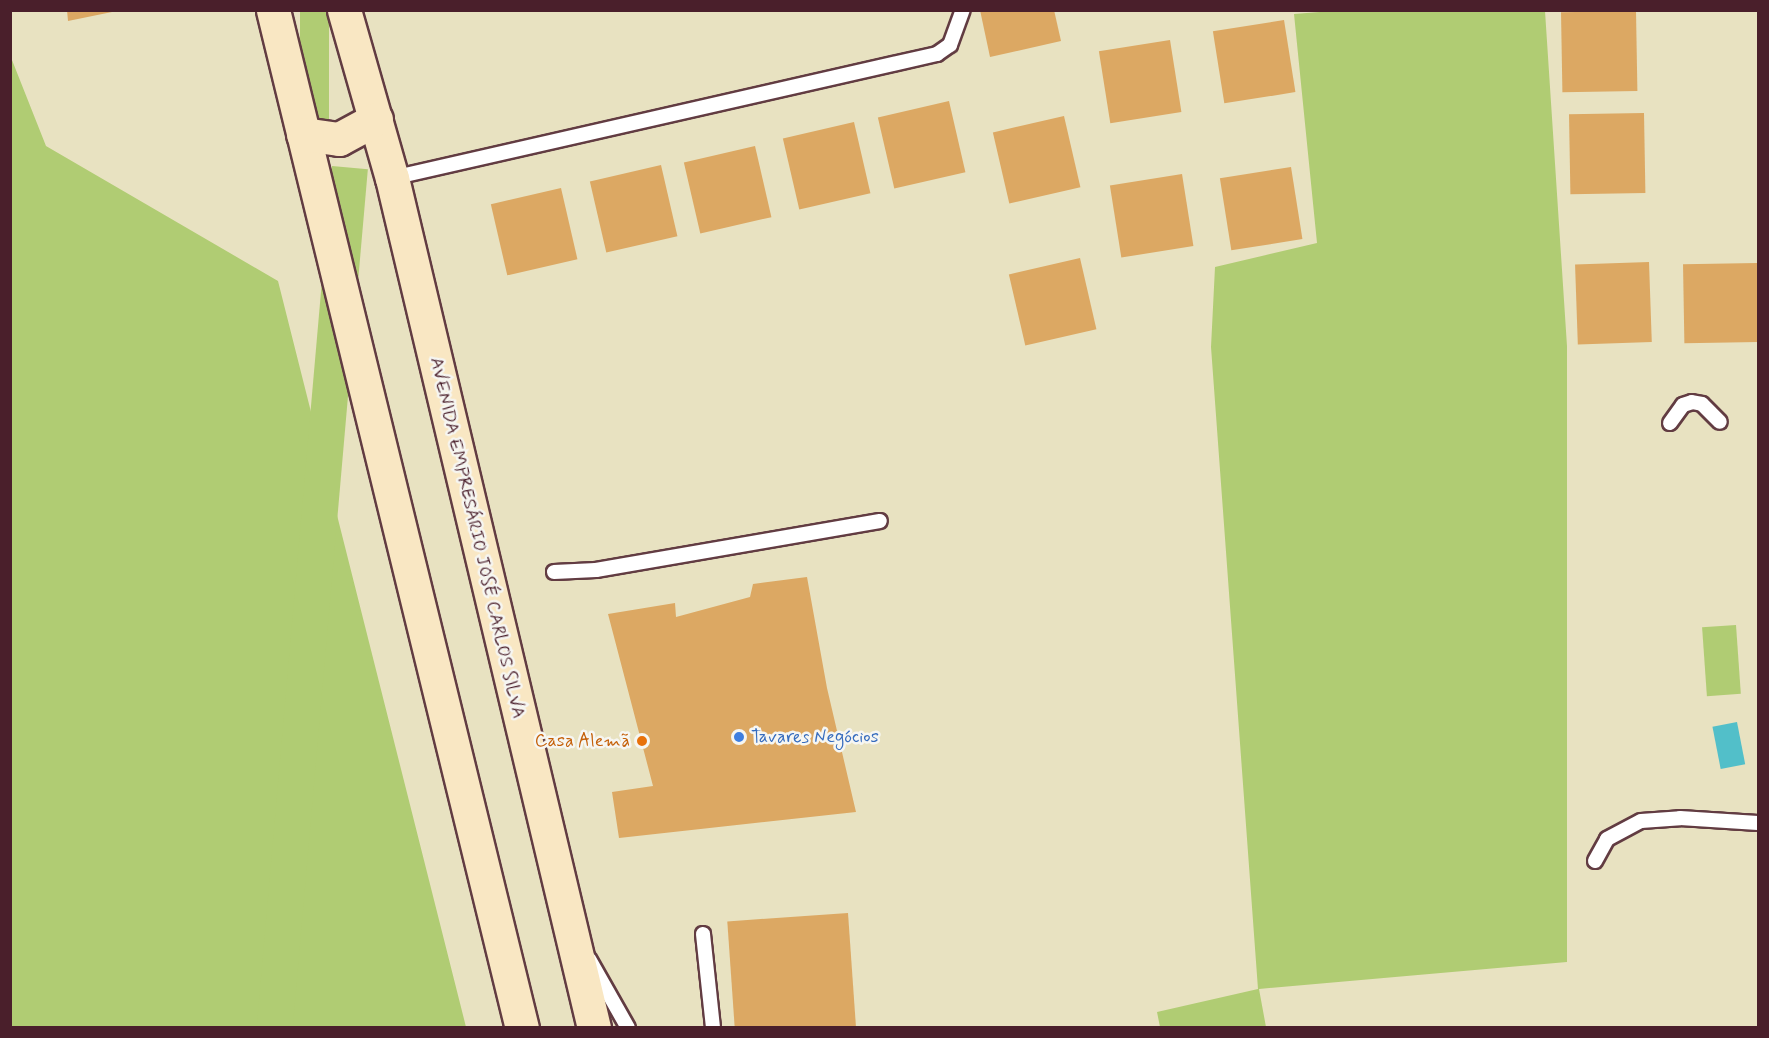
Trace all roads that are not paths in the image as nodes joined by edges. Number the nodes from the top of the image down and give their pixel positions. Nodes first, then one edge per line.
1 (273, 10) edge
2 (344, 10) edge
3 (963, 10) edge
4 (376, 119) junction
5 (303, 134) junction
6 (392, 178) junction
7 (1720, 422) dead end
8 (1671, 423) dead end
9 (880, 521) dead end
10 (554, 572) dead end
11 (1758, 823) edge
12 (1595, 861) dead end
13 (570, 925) junction
14 (703, 934) dead end
15 (522, 1028) edge
16 (594, 1028) edge
17 (628, 1028) edge
18 (713, 1028) edge

1 - 5 main road
2 - 4 main road, AVENIDA EMPRESÁRIO JOSÉ CARLOS SILVA
3 - 6 lane
4 - 5 main road
4 - 6 main road, AVENIDA EMPRESÁRIO JOSÉ CARLOS SILVA
5 - 15 main road
6 - 13 main road, AVENIDA EMPRESÁRIO JOSÉ CARLOS SILVA
7 - 8 lane
9 - 10 lane
11 - 12 lane
13 - 16 main road, AVENIDA EMPRESÁRIO JOSÉ CARLOS SILVA
13 - 17 lane
14 - 18 lane

